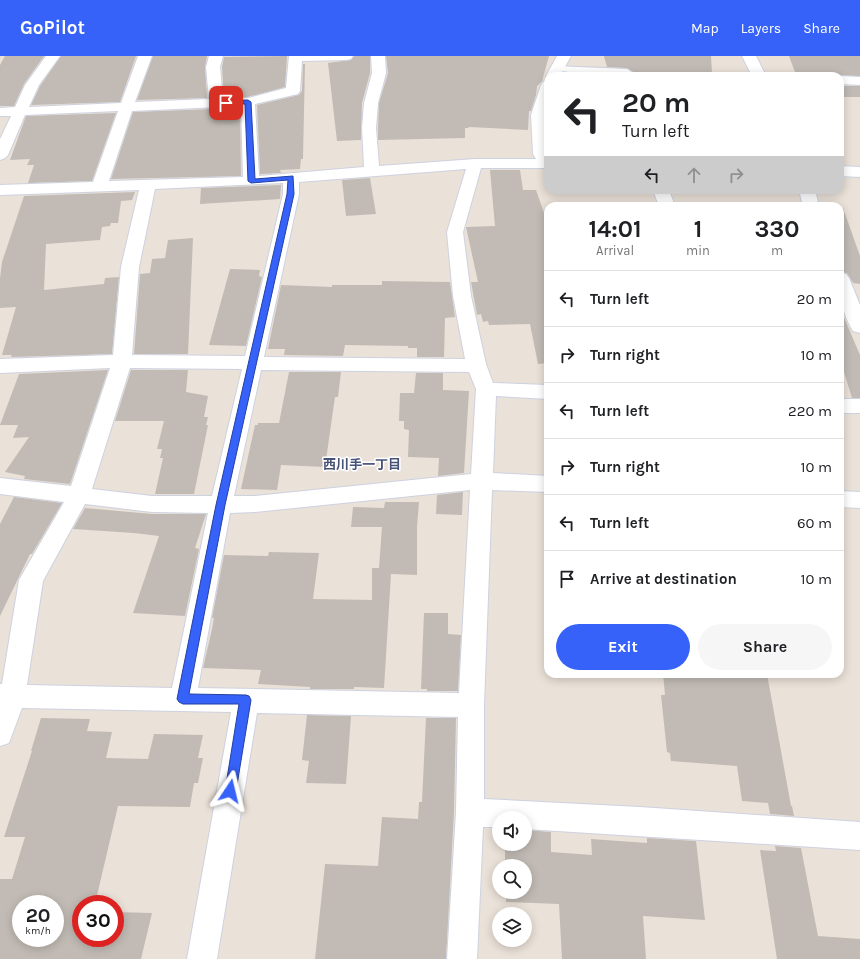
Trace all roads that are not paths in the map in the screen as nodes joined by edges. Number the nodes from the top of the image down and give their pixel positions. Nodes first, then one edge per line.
1 (53, 56) edge
2 (145, 56) edge
3 (216, 56) edge
4 (346, 56) edge
5 (378, 56) edge
6 (564, 56) edge
7 (750, 56) edge
8 (296, 57) edge
9 (555, 72) edge
10 (628, 72) edge
11 (757, 72) edge
12 (844, 80) edge
13 (860, 81) edge
14 (544, 97) edge
15 (248, 102) junction
16 (216, 103) junction
17 (128, 106) junction
18 (19, 111) junction
19 (0, 112) edge
20 (0, 155) edge
21 (544, 158) edge
22 (544, 163) edge
23 (475, 164) junction
24 (372, 171) junction
25 (844, 171) edge
26 (860, 172) edge
27 (291, 178) junction
28 (251, 181) junction
29 (100, 185) junction
30 (148, 185) junction
31 (0, 190) edge
32 (844, 288) edge
33 (860, 327) edge
34 (122, 361) junction
35 (252, 363) junction
36 (476, 364) junction
37 (0, 366) edge
38 (486, 389) junction
39 (544, 392) edge
40 (844, 406) edge
41 (860, 406) edge
42 (482, 482) junction
43 (544, 484) edge
44 (0, 486) edge
45 (79, 496) junction
46 (844, 499) edge
47 (860, 500) edge
48 (221, 505) junction
49 (6, 696) edge
50 (183, 699) junction
51 (246, 700) junction
52 (471, 705) junction
53 (0, 734) edge
54 (470, 812) junction
55 (860, 836) edge
56 (202, 959) edge
57 (462, 959) edge

1 - 18 street
2 - 17 street
3 - 16 street
4 - 8 street
5 - 24 street
6 - 9 street
7 - 11 street
8 - 15 street
9 - 10 lane
12 - 13 street
14 - 21 street
15 - 16 street
15 - 28 street
16 - 17 street
17 - 18 street
17 - 29 street
18 - 19 street
18 - 20 street
22 - 23 street
23 - 24 street
23 - 36 street
24 - 27 street
25 - 26 street
27 - 28 street
27 - 35 street
28 - 30 street
29 - 30 street
29 - 31 street
30 - 34 street
32 - 33 street
34 - 35 street
34 - 37 street
34 - 45 street
35 - 36 street
35 - 48 street
36 - 38 street
38 - 39 street
38 - 42 street
40 - 41 street
42 - 43 street
42 - 48 street
42 - 52 street
44 - 45 street
45 - 48 street
45 - 49 street
46 - 47 street
48 - 50 street
49 - 50 street
49 - 53 street
50 - 51 street
51 - 52 street
51 - 56 street
52 - 54 street
54 - 55 street
54 - 57 street

